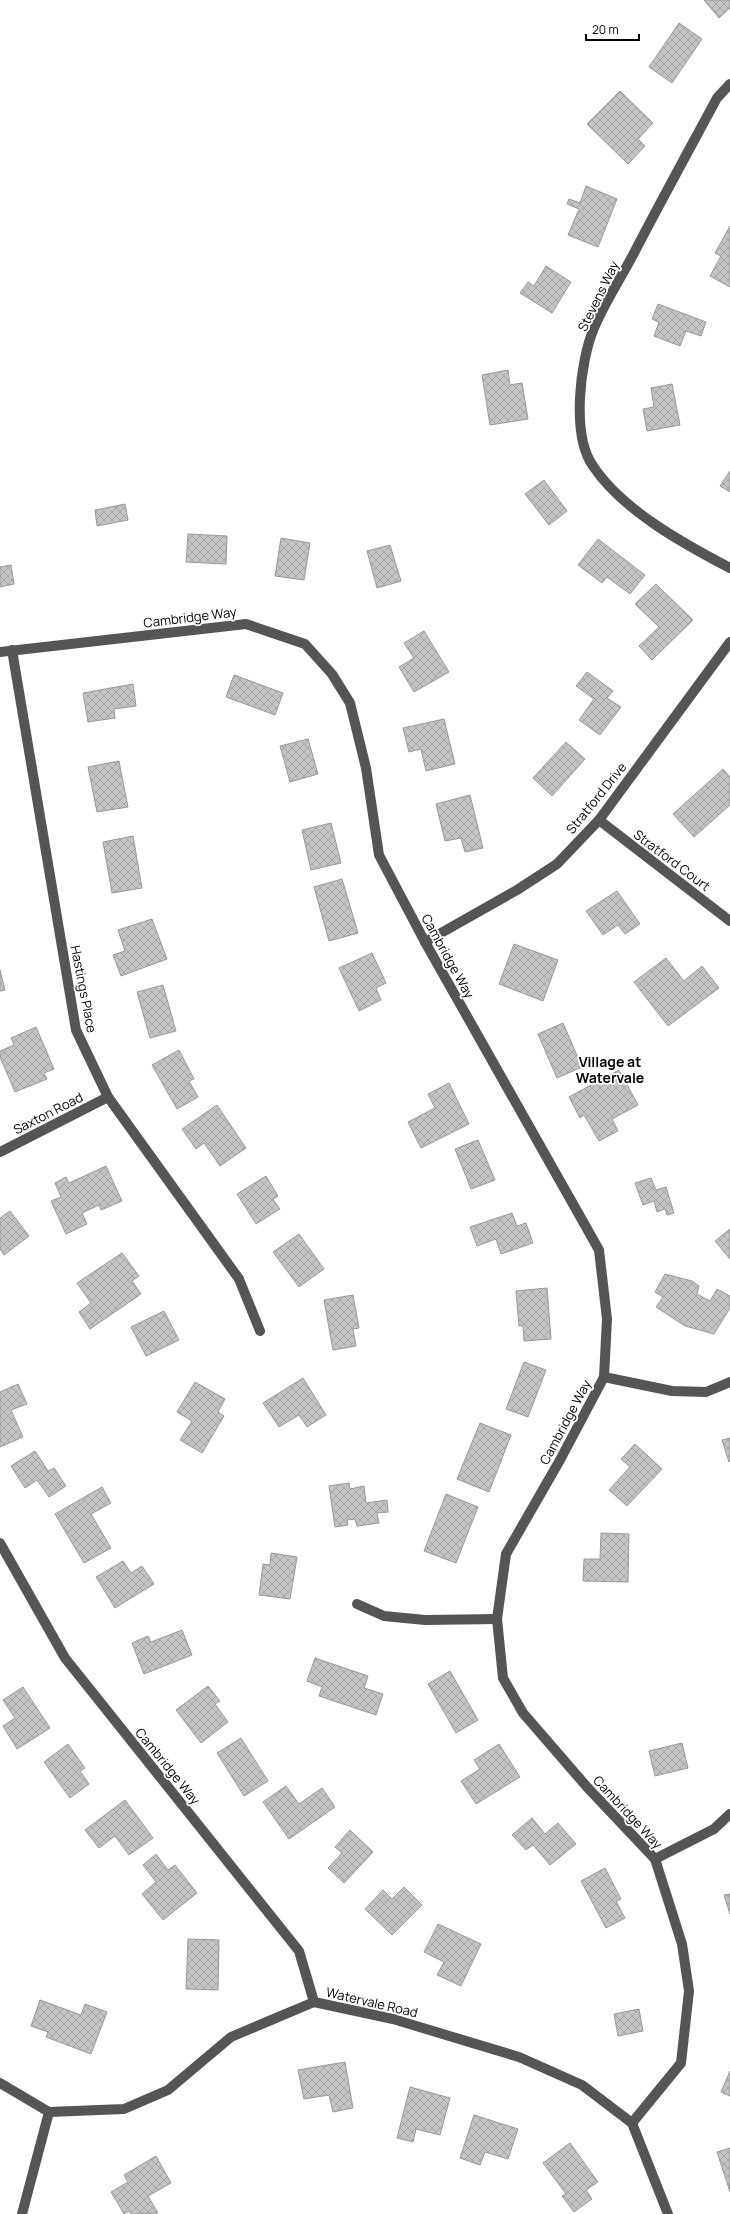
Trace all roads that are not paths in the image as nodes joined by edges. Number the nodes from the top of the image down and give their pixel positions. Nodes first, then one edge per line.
1 (730, 84) edge
2 (730, 568) edge
3 (730, 642) edge
4 (12, 650) junction
5 (0, 652) edge
6 (599, 820) junction
7 (730, 921) edge
8 (425, 942) junction
9 (108, 1097) junction
10 (0, 1152) edge
11 (260, 1332) dead end
12 (604, 1377) junction
13 (730, 1382) edge
14 (0, 1543) edge
15 (357, 1604) dead end
16 (498, 1619) junction
17 (730, 1814) edge
18 (654, 1859) junction
19 (314, 2002) junction
20 (0, 2083) edge
21 (49, 2112) junction
22 (632, 2123) junction
23 (22, 2214) edge
24 (668, 2214) edge

1 - 2 street, Stevens Way
3 - 6 street, Stratford Drive
4 - 5 street, Cambridge Way
4 - 8 street, Cambridge Way
4 - 9 street, Hastings Place
6 - 7 street, Stratford Court
6 - 8 street, Stratford Drive
8 - 12 street, Cambridge Way
9 - 10 street, Saxton Road
9 - 11 street, Hastings Place
12 - 13 street
12 - 16 street, Cambridge Way
14 - 19 street, Cambridge Way
15 - 16 street
16 - 18 street, Cambridge Way
17 - 18 street
18 - 22 street, Cambridge Way
19 - 21 street, Watervale Road
19 - 22 street, Watervale Road
20 - 21 street
21 - 23 street
22 - 24 street

